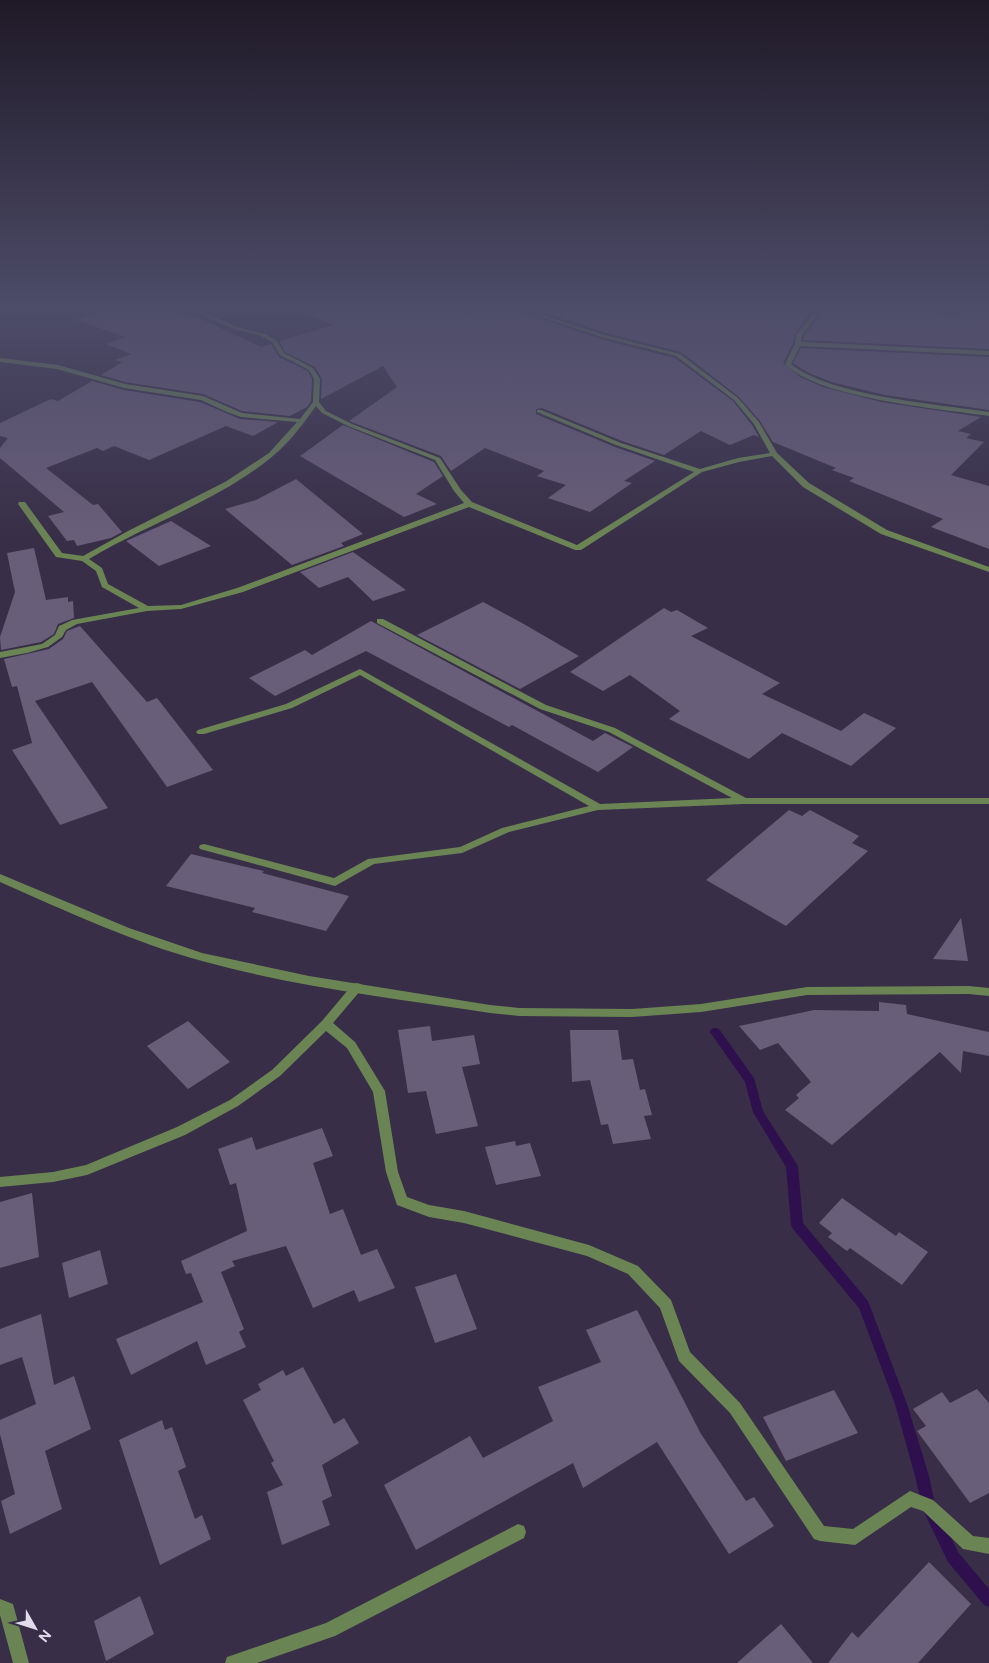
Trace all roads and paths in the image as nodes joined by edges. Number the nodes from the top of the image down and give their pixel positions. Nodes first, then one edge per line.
1 (116, 384) edge
2 (317, 384) edge
3 (716, 384) edge
4 (830, 384) edge
5 (316, 402) junction
6 (539, 412) dead end
7 (989, 414) edge
8 (302, 421) junction
9 (774, 454) junction
10 (700, 472) junction
11 (22, 504) dead end
12 (469, 504) junction
13 (84, 559) junction
14 (989, 570) edge
15 (147, 609) junction
16 (380, 621) dead end
17 (0, 655) edge
18 (201, 732) dead end
19 (744, 801) junction
20 (989, 801) edge
21 (598, 807) junction
22 (204, 847) dead end
23 (0, 878) edge
24 (357, 987) junction
25 (989, 992) edge
26 (326, 1024) junction
27 (0, 1182) edge
28 (518, 1532) dead end
29 (989, 1546) edge
30 (0, 1607) edge
31 (21, 1663) edge
32 (233, 1663) edge

1 - 8 street
2 - 5 street
3 - 9 street
4 - 7 street
5 - 8 street
5 - 12 street
6 - 10 street
8 - 13 street
9 - 10 street
9 - 14 street
10 - 12 street
11 - 13 street
12 - 15 street
13 - 15 street
15 - 17 street
16 - 19 street
18 - 21 street
19 - 20 street
19 - 21 street
21 - 22 street
23 - 24 street
24 - 25 street
24 - 26 street
26 - 27 street
26 - 29 street
28 - 32 street
30 - 31 street

